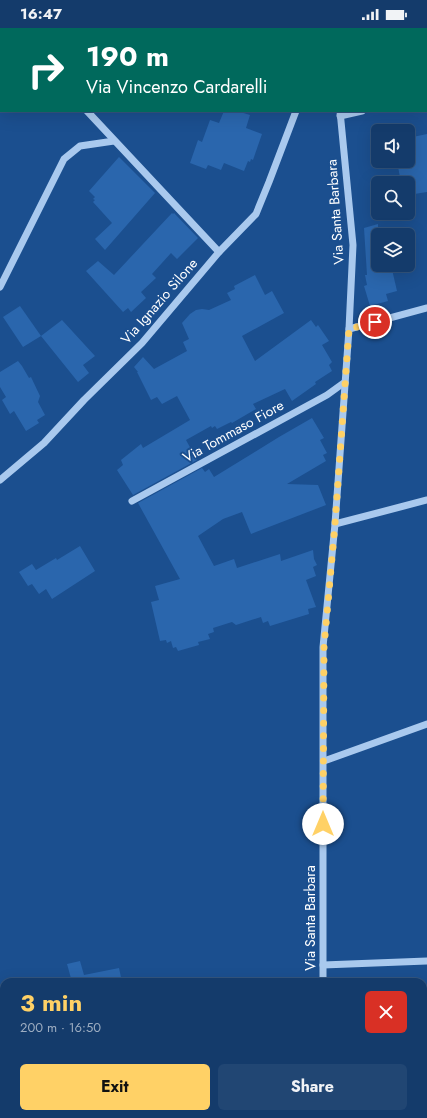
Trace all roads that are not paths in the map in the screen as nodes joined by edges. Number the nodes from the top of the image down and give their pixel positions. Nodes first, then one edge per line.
1 (88, 112) edge
2 (296, 112) edge
3 (351, 112) edge
4 (340, 113) edge
5 (114, 140) junction
6 (219, 252) junction
7 (0, 287) edge
8 (427, 308) edge
9 (349, 329) junction
10 (345, 382) junction
11 (0, 480) edge
12 (427, 500) edge
13 (132, 501) dead end
14 (335, 524) junction
15 (427, 724) edge
16 (324, 761) junction
17 (427, 961) edge
18 (323, 965) junction
19 (323, 978) edge

1 - 5 street
2 - 6 street, Via Ignazio Silone
3 - 4 street
4 - 9 street, Via Santa Barbara
5 - 6 street
5 - 7 street
6 - 11 street, Via Ignazio Silone
8 - 9 street
9 - 10 street, Via Santa Barbara
10 - 13 street, Via Tommaso Fiore
10 - 14 street, Via Santa Barbara
12 - 14 street
14 - 16 street, Via Santa Barbara
15 - 16 street
16 - 18 street, Via Santa Barbara
17 - 18 street
18 - 19 street, Via Santa Barbara

